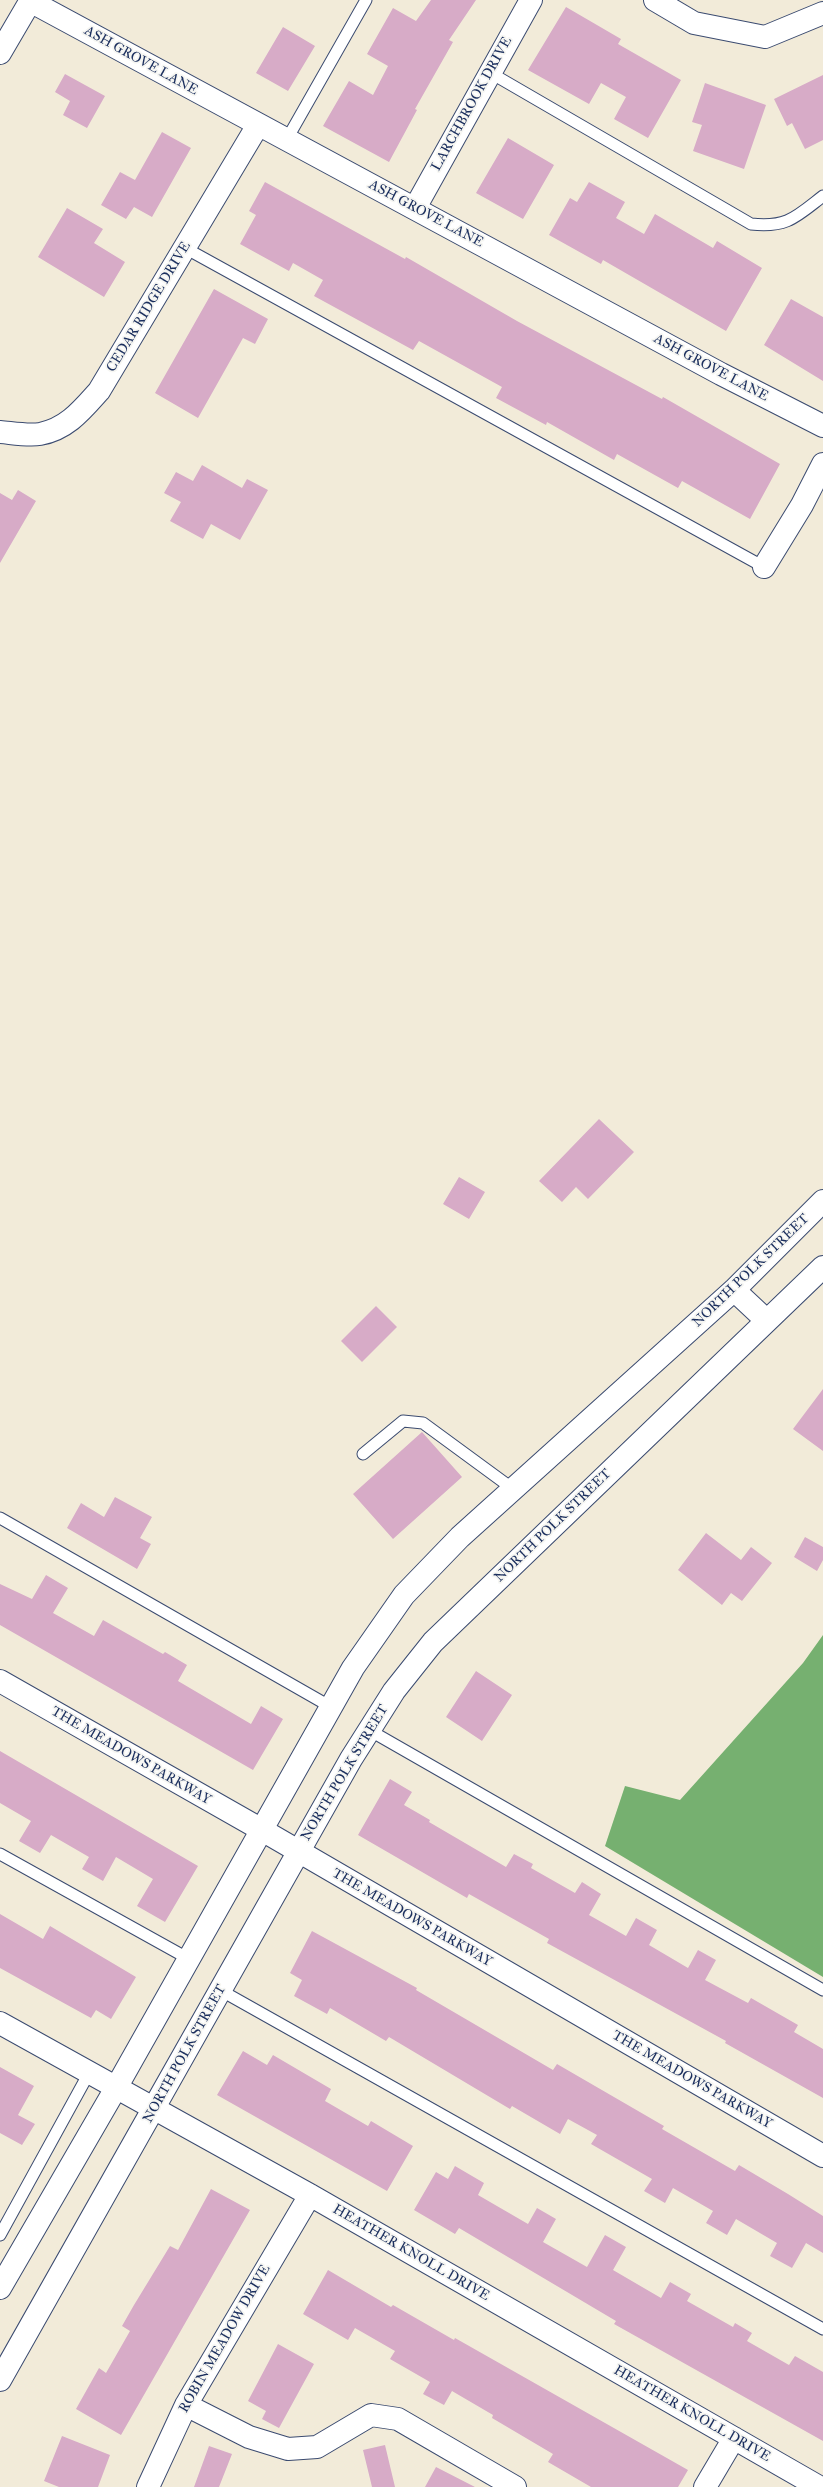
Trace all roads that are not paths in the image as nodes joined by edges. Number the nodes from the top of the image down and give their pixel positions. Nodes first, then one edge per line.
1 (31, 0) edge
2 (366, 0) edge
3 (530, 0) edge
4 (655, 0) edge
5 (823, 13) edge
6 (0, 53) edge
7 (489, 72) junction
8 (258, 125) junction
9 (287, 139) junction
10 (823, 196) edge
11 (415, 208) junction
12 (185, 248) junction
13 (823, 426) edge
14 (0, 432) edge
15 (823, 464) edge
16 (764, 567) joint
17 (823, 1200) edge
18 (823, 1267) edge
19 (734, 1290) junction
20 (766, 1320) junction
21 (362, 1454) dead end
22 (513, 1489) junction
23 (0, 1518) edge
24 (0, 1681) edge
25 (331, 1707) junction
26 (369, 1730) junction
27 (262, 1830) junction
28 (299, 1851) junction
29 (0, 1854) edge
30 (189, 1959) junction
31 (220, 1990) junction
32 (823, 1990) edge
33 (0, 2023) edge
34 (89, 2073) junction
35 (116, 2088) junction
36 (155, 2110) junction
37 (823, 2156) edge
38 (310, 2195) junction
39 (0, 2235) edge
40 (0, 2288) edge
41 (823, 2329) edge
42 (0, 2380) edge
43 (186, 2405) junction
44 (734, 2438) junction
45 (148, 2487) edge
46 (514, 2487) edge
47 (705, 2487) edge
48 (819, 2487) edge

1 - 6 street
1 - 8 street, ASH GROVE LANE
2 - 9 lane
3 - 7 street, LARCHBROOK DRIVE
4 - 5 street
7 - 10 lane
7 - 11 street, LARCHBROOK DRIVE
8 - 9 street, ASH GROVE LANE
8 - 12 street, CEDAR RIDGE DRIVE
9 - 11 street, ASH GROVE LANE
11 - 13 street, ASH GROVE LANE
12 - 14 street, CEDAR RIDGE DRIVE
12 - 16 lane
15 - 16 street
17 - 19 street, NORTH POLK STREET
18 - 20 street, NORTH POLK STREET
19 - 20 street
19 - 22 street, NORTH POLK STREET
20 - 26 street, NORTH POLK STREET
21 - 22 lane
22 - 25 street, NORTH POLK STREET
23 - 25 lane
24 - 27 street, THE MEADOWS PARKWAY
25 - 27 street, NORTH POLK STREET
26 - 28 street, NORTH POLK STREET
26 - 32 lane
27 - 28 street, THE MEADOWS PARKWAY
27 - 30 street, NORTH POLK STREET
28 - 31 street, NORTH POLK STREET
28 - 37 street, THE MEADOWS PARKWAY
29 - 30 lane
30 - 35 street, NORTH POLK STREET
31 - 36 street, NORTH POLK STREET
31 - 41 lane
33 - 34 street, HEATHER KNOLL DRIVE
34 - 35 street, HEATHER KNOLL DRIVE
34 - 39 lane
35 - 36 street, HEATHER KNOLL DRIVE
35 - 40 street, NORTH POLK STREET
36 - 38 street, HEATHER KNOLL DRIVE
36 - 42 street, NORTH POLK STREET
38 - 43 street, ROBIN MEADOW DRIVE
38 - 44 street, HEATHER KNOLL DRIVE
43 - 45 street, ROBIN MEADOW DRIVE
43 - 46 street
44 - 47 street
44 - 48 street, HEATHER KNOLL DRIVE

